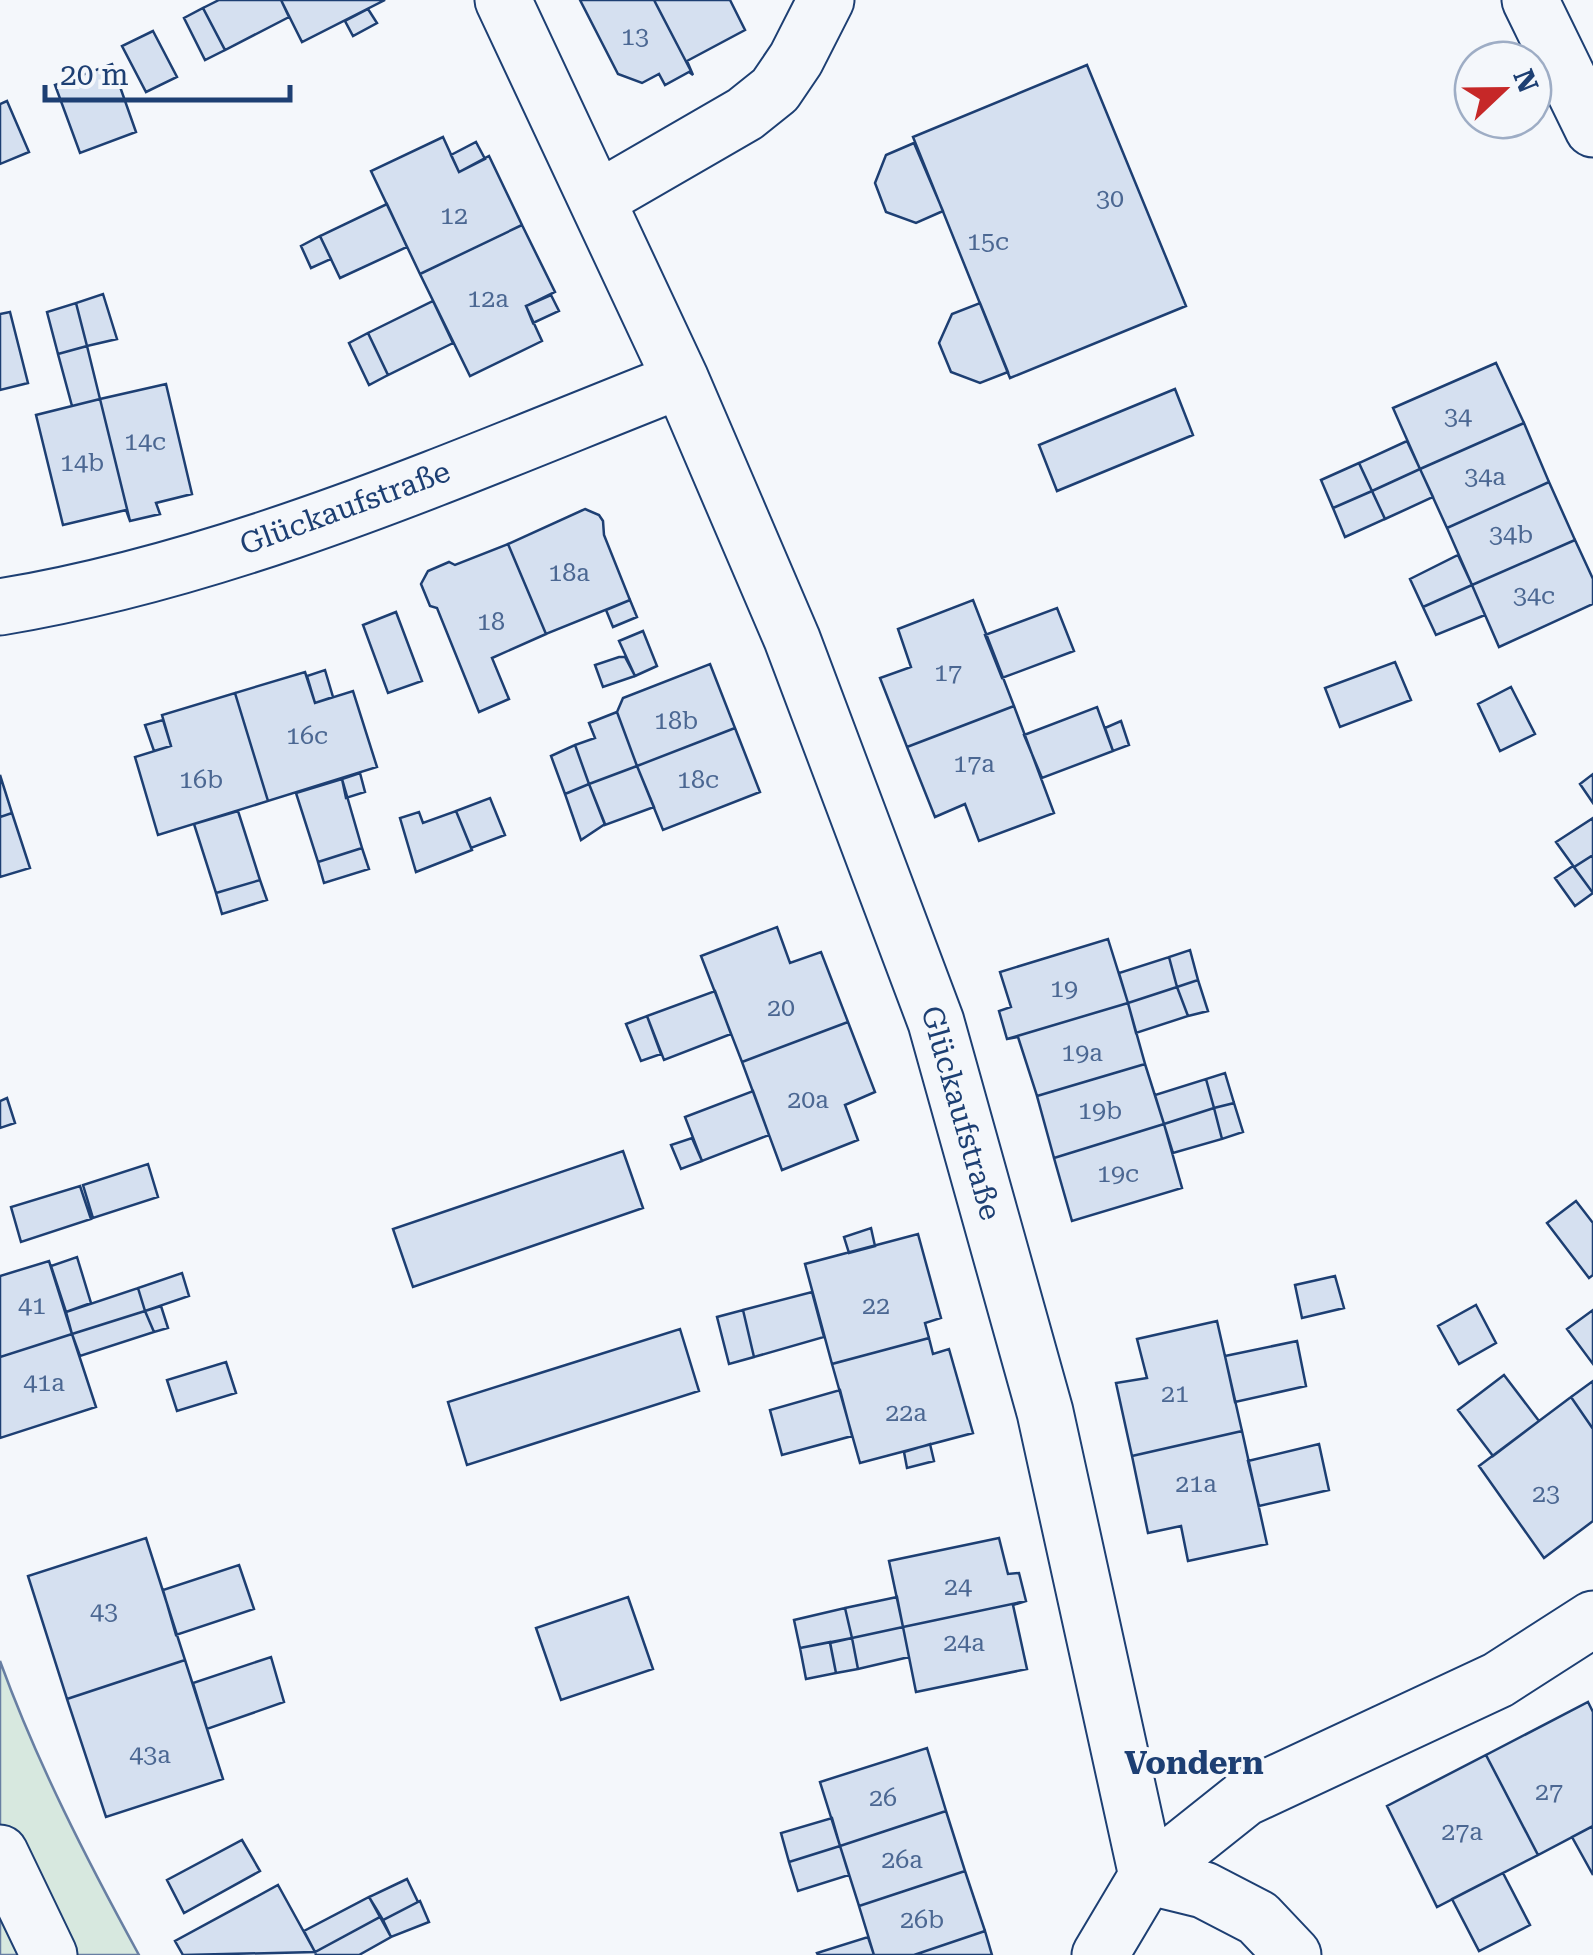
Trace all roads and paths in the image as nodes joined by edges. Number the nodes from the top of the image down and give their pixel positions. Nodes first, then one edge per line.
1 (502, 0) edge
2 (826, 0) edge
3 (1530, 0) edge
4 (1593, 129) edge
5 (598, 199) junction
6 (681, 380) junction
7 (0, 607) edge
8 (1593, 1618) edge
9 (0, 1853) edge
10 (1147, 1876) junction
11 (49, 1955) edge
12 (1100, 1955) edge
13 (1294, 1955) edge

1 - 5 street, Glückaufstraße
2 - 5 street
3 - 4 street
5 - 6 street, Glückaufstraße
6 - 7 street, Glückaufstraße
6 - 10 street, Glückaufstraße
8 - 10 street
9 - 11 street
10 - 12 street
10 - 13 street

